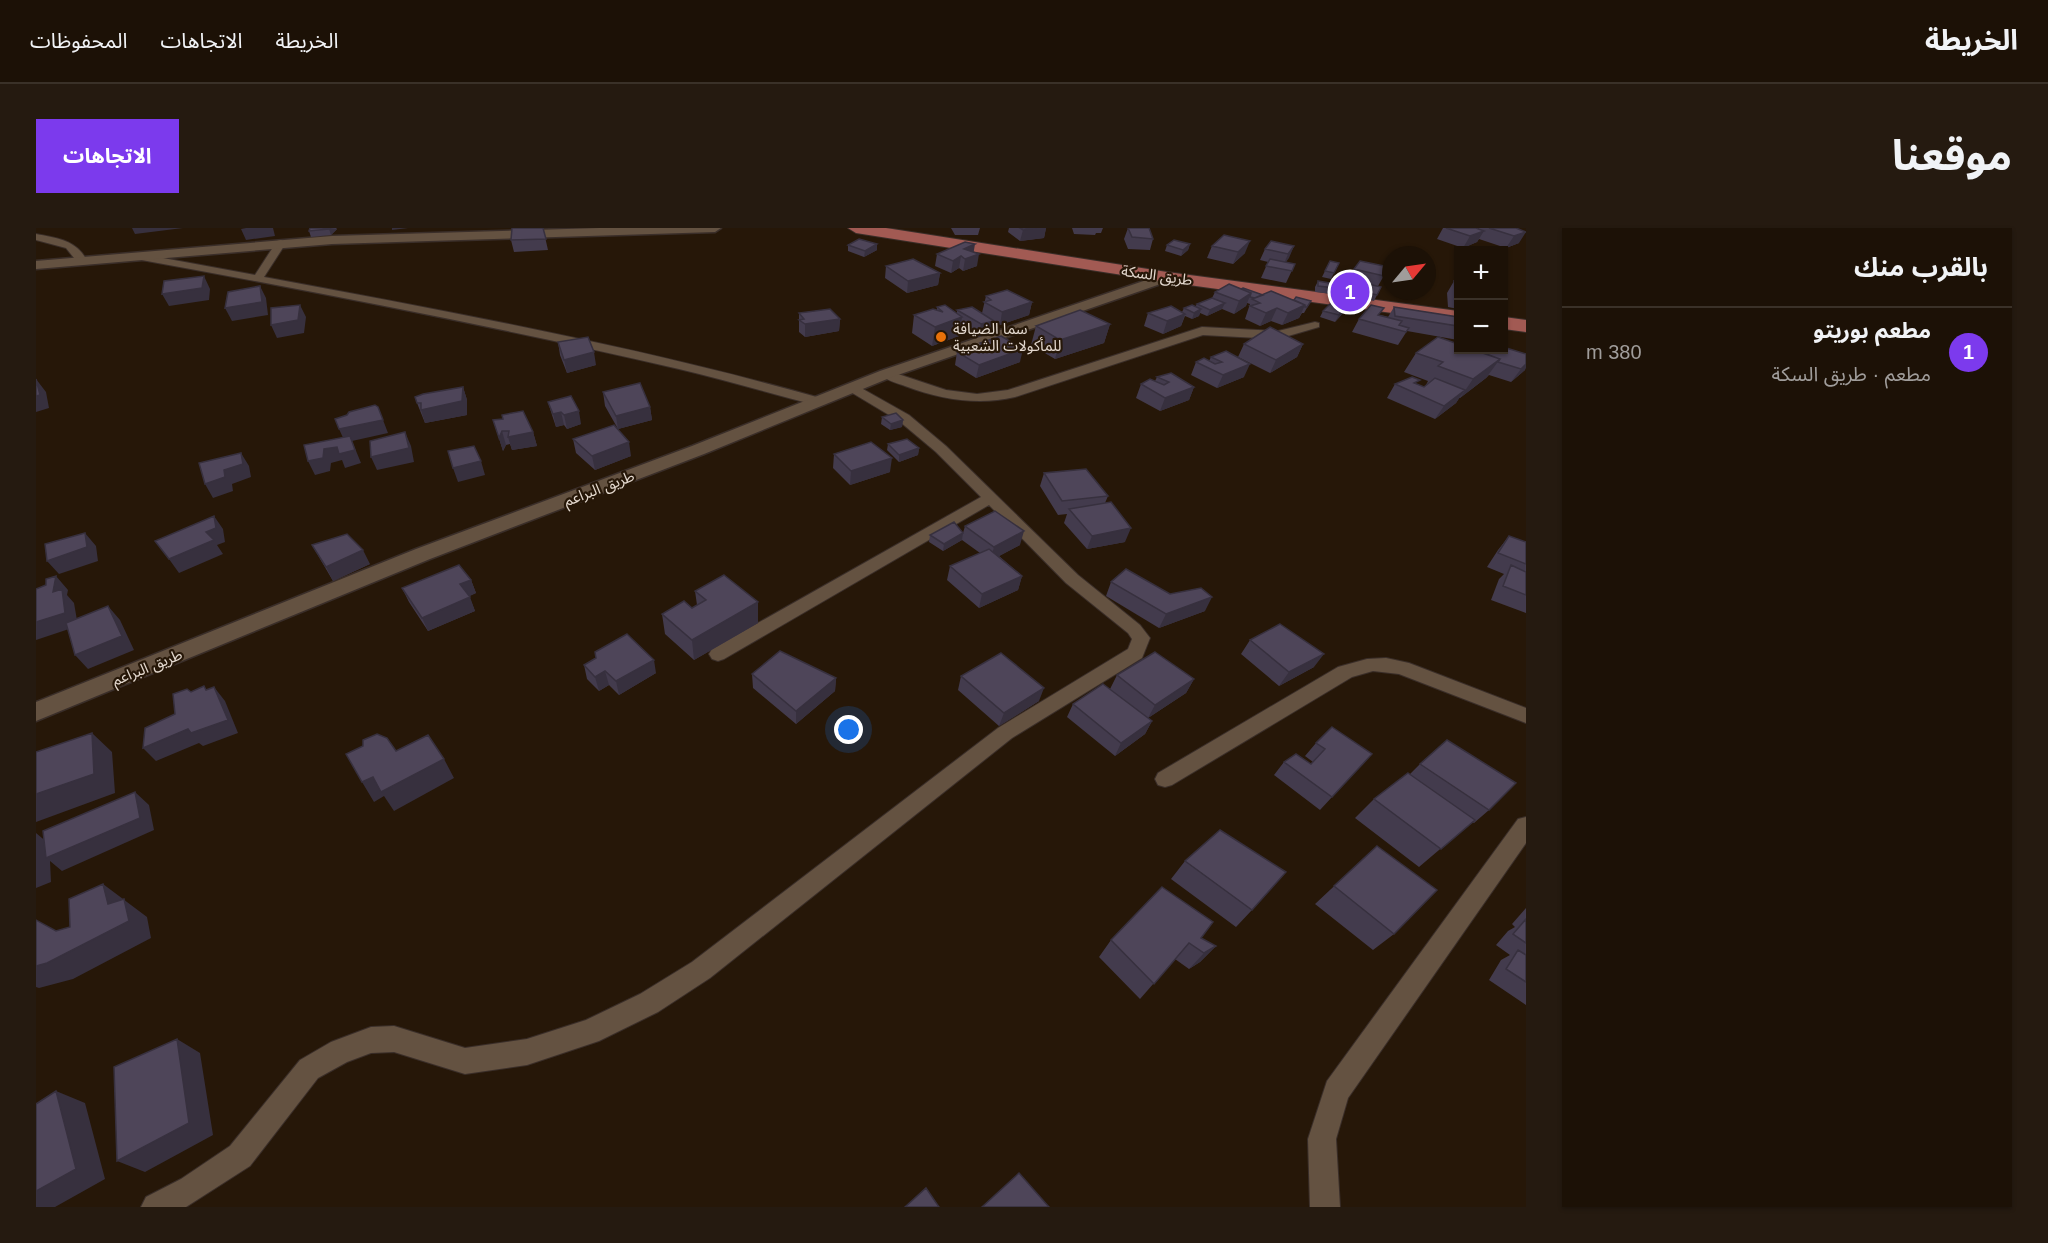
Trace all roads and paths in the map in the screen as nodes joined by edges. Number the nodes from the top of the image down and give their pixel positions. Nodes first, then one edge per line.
1 (715, 228) edge
2 (856, 228) edge
3 (36, 237) edge
4 (279, 240) junction
5 (136, 256) junction
6 (82, 261) junction
7 (36, 265) edge
8 (1167, 277) junction
9 (258, 278) junction
10 (1454, 316) edge
11 (1508, 324) edge
12 (1315, 325) dead end
13 (1526, 326) edge
14 (886, 374) junction
15 (854, 388) junction
16 (819, 402) junction
17 (988, 499) junction
18 (718, 654) dead end
19 (36, 712) edge
20 (1526, 716) edge
21 (1165, 778) dead end
22 (1526, 826) edge
23 (156, 1207) edge
24 (1325, 1207) edge

1 - 4 street
2 - 8 main road, طريق السكة
3 - 6 street
4 - 5 street
4 - 9 street
5 - 6 street
5 - 9 street
6 - 7 street
8 - 10 main road, طريق السكة
8 - 14 street, طريق البراعم
9 - 16 street
11 - 13 main road
12 - 14 street
14 - 15 street, طريق البراعم
15 - 16 street, طريق البراعم
15 - 17 street
16 - 19 street, طريق البراعم
17 - 18 street
17 - 23 street
20 - 21 street
22 - 24 street

